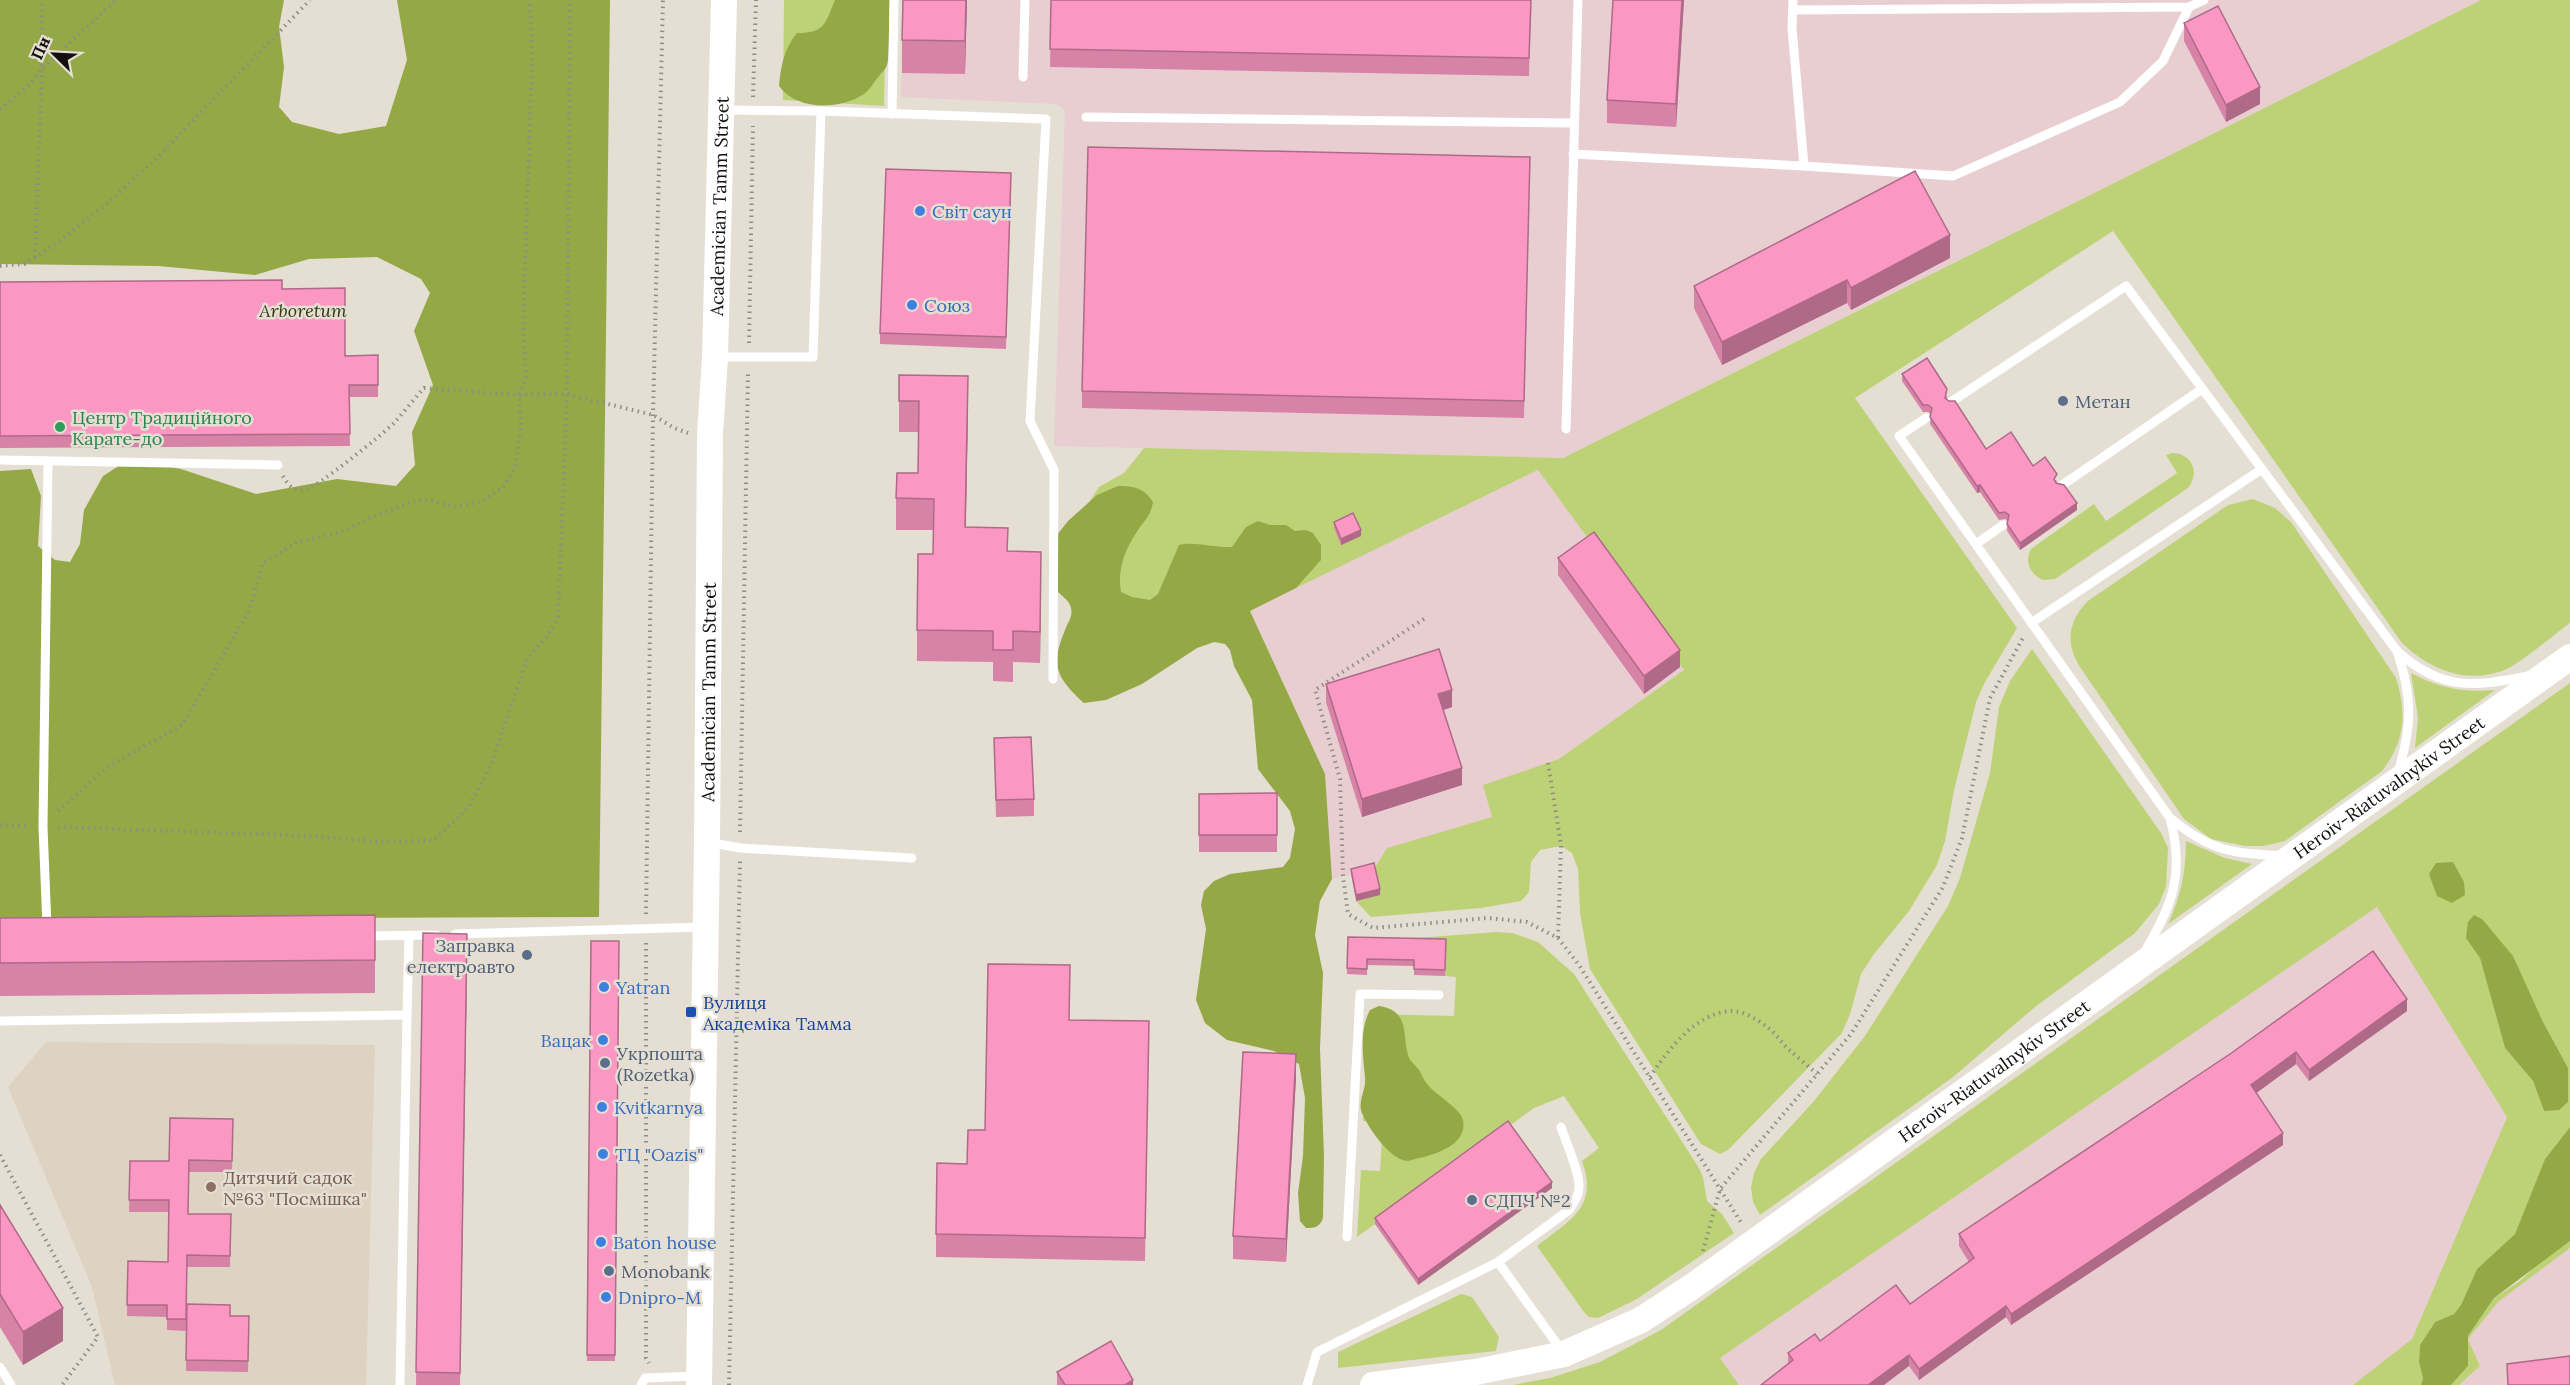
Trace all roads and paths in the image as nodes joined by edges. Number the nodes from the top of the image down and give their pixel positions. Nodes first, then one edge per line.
1 (42, 0) edge
2 (116, 0) edge
3 (310, 0) edge
4 (530, 0) edge
5 (570, 0) edge
6 (663, 0) edge
7 (724, 0) edge
8 (756, 0) edge
9 (894, 0) edge
10 (1025, 0) edge
11 (1578, 0) edge
12 (2204, 0) edge
13 (1793, 5) edge
14 (2189, 7) junction
15 (42, 69) junction
16 (1023, 77) dead end
17 (0, 109) edge
18 (719, 110) junction
19 (753, 111) junction
20 (821, 111) junction
21 (892, 114) junction
22 (1086, 117) dead end
23 (1574, 123) junction
24 (1574, 154) junction
25 (1804, 166) junction
26 (35, 257) junction
27 (0, 266) edge
28 (715, 357) junction
29 (749, 357) junction
30 (2202, 389) junction
31 (567, 394) junction
32 (519, 395) junction
33 (1951, 402) edge
34 (653, 415) junction
35 (1926, 418) dead end
36 (1566, 429) dead end
37 (710, 435) junction
38 (0, 460) edge
39 (48, 462) junction
40 (278, 465) joint
41 (2262, 469) junction
42 (2061, 486) edge
43 (2003, 525) dead end
44 (1976, 544) junction
45 (1424, 619) dead end
46 (2031, 623) junction
47 (2397, 651) junction
48 (2570, 657) edge
49 (2549, 673) junction
50 (1053, 679) dead end
51 (1548, 763) dead end
52 (2395, 784) junction
53 (2170, 818) junction
54 (0, 825) edge
55 (43, 827) junction
56 (707, 842) junction
57 (740, 848) junction
58 (2294, 856) junction
59 (912, 858) dead end
60 (705, 927) junction
61 (646, 930) junction
62 (58, 935) edge
63 (350, 936) edge
64 (409, 936) junction
65 (1558, 938) junction
66 (2129, 975) junction
67 (1439, 995) dead end
68 (407, 1015) junction
69 (0, 1021) edge
70 (1817, 1074) junction
71 (1650, 1077) junction
72 (1561, 1127) dead end
73 (0, 1155) edge
74 (1720, 1189) junction
75 (1347, 1237) dead end
76 (1754, 1243) junction
77 (1498, 1262) junction
78 (1693, 1286) junction
79 (1564, 1354) junction
80 (0, 1367) edge
81 (657, 1377) junction
82 (1479, 1378) edge
83 (699, 1380) edge
84 (11, 1385) edge
85 (62, 1385) edge
86 (400, 1385) edge
87 (641, 1385) edge
88 (729, 1385) edge
89 (1307, 1385) edge
90 (1373, 1385) edge

1 - 15 path
2 - 15 path
3 - 26 path
4 - 32 path
5 - 31 path
6 - 34 path
7 - 18 street, Academician Tamm Street
8 - 19 path
9 - 21 lane
10 - 16 lane
11 - 23 lane
12 - 14 lane
13 - 14 lane
13 - 25 lane
14 - 25 lane
15 - 17 path
15 - 26 path
18 - 19 lane
18 - 28 street, Academician Tamm Street
19 - 20 lane
19 - 29 path
20 - 21 lane
20 - 29 lane
21 - 50 lane
22 - 23 lane
23 - 24 lane
24 - 25 lane
24 - 36 lane
26 - 27 path
28 - 29 lane
28 - 37 street, Academician Tamm Street
29 - 57 path
30 - 33 lane
30 - 41 lane
30 - 42 lane
31 - 32 path
31 - 34 path
31 - 55 path
32 - 40 path
32 - 55 path
34 - 37 path
34 - 61 path
35 - 44 lane
37 - 56 street, Academician Tamm Street
38 - 39 lane
39 - 40 lane
39 - 55 lane
41 - 46 lane
41 - 47 lane
43 - 44 lane
44 - 46 lane
45 - 65 path
46 - 53 lane
46 - 70 path
47 - 49 lane
47 - 52 lane
48 - 49 street, Heroiv-Riatuvalnykiv Street
49 - 52 street, Heroiv-Riatuvalnykiv Street
51 - 65 path
52 - 58 street, Heroiv-Riatuvalnykiv Street
53 - 58 lane
53 - 66 lane
54 - 55 path
55 - 62 lane
56 - 57 lane
56 - 60 street, Academician Tamm Street
57 - 59 lane
57 - 88 path
58 - 66 street, Heroiv-Riatuvalnykiv Street
60 - 61 lane
60 - 83 street, Academician Tamm Street
61 - 64 lane
61 - 81 path
63 - 64 lane
64 - 68 lane
65 - 71 path
66 - 76 street, Heroiv-Riatuvalnykiv Street
67 - 75 lane
68 - 69 lane
68 - 86 lane
70 - 71 path
70 - 74 path
71 - 74 path
72 - 77 lane
73 - 85 path
74 - 76 path
74 - 78 path
76 - 78 street, Heroiv-Riatuvalnykiv Street
77 - 79 lane
77 - 89 lane
78 - 79 street, Heroiv-Riatuvalnykiv Street
79 - 82 street, Heroiv-Riatuvalnykiv Street
80 - 84 lane
81 - 83 lane
81 - 87 lane
82 - 90 street, Heroiv-Riatuvalnykiv Street

